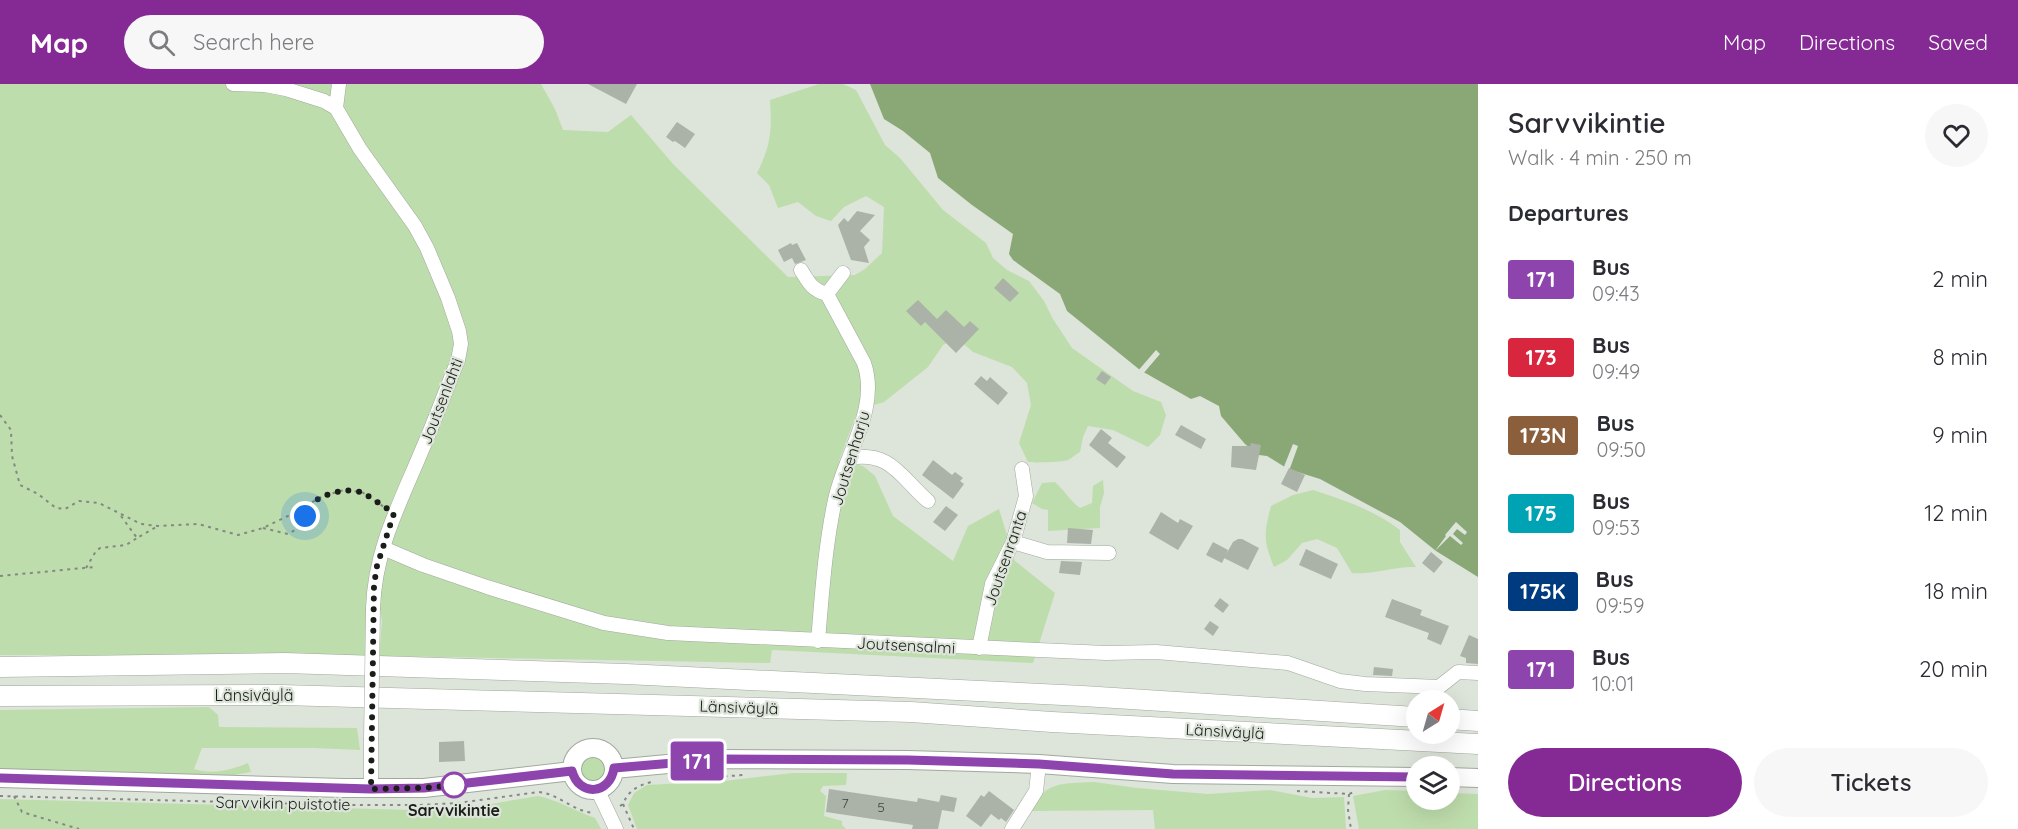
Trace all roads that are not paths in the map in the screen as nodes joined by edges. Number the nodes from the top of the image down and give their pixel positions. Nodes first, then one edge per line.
1 (233, 84) edge
2 (339, 84) edge
3 (336, 108) junction
4 (801, 270) dead end
5 (843, 273) dead end
6 (827, 294) junction
7 (849, 458) junction
8 (1022, 469) dead end
9 (928, 501) dead end
10 (1013, 542) junction
11 (383, 548) junction
12 (1109, 553) dead end
13 (818, 641) junction
14 (979, 648) junction
15 (0, 667) edge
16 (1478, 673) edge
17 (0, 696) edge
18 (1406, 716) edge
19 (1460, 720) edge
20 (1478, 721) edge
21 (1478, 744) edge
22 (1039, 764) junction
23 (614, 768) junction
24 (572, 771) junction
25 (1406, 777) edge
26 (1460, 777) edge
27 (0, 778) edge
28 (1478, 778) edge
29 (371, 789) junction
30 (597, 789) junction
31 (616, 829) edge
32 (1012, 829) edge

1 - 3 street
2 - 3 street
3 - 11 street, Joutsenlahti
4 - 6 street
5 - 6 street
6 - 7 street, Joutsenharju
7 - 9 street
7 - 13 street, Joutsenharju
8 - 10 street, Joutsenranta
10 - 12 street
10 - 14 street, Joutsenranta
11 - 13 street, Joutsensalmi
11 - 29 street, Joutsenlahti, bridge
13 - 14 street, Joutsensalmi
14 - 16 street, Joutsensalmi
15 - 18 highway, Länsiväylä
17 - 21 highway, Länsiväylä
19 - 20 highway
22 - 23 main road
22 - 25 main road
22 - 32 street
23 - 24 main road
23 - 30 main road
24 - 29 main road, Sarvvikin puistotie
24 - 30 main road
26 - 28 main road
27 - 29 main road, Sarvvikin puistotie
30 - 31 street

